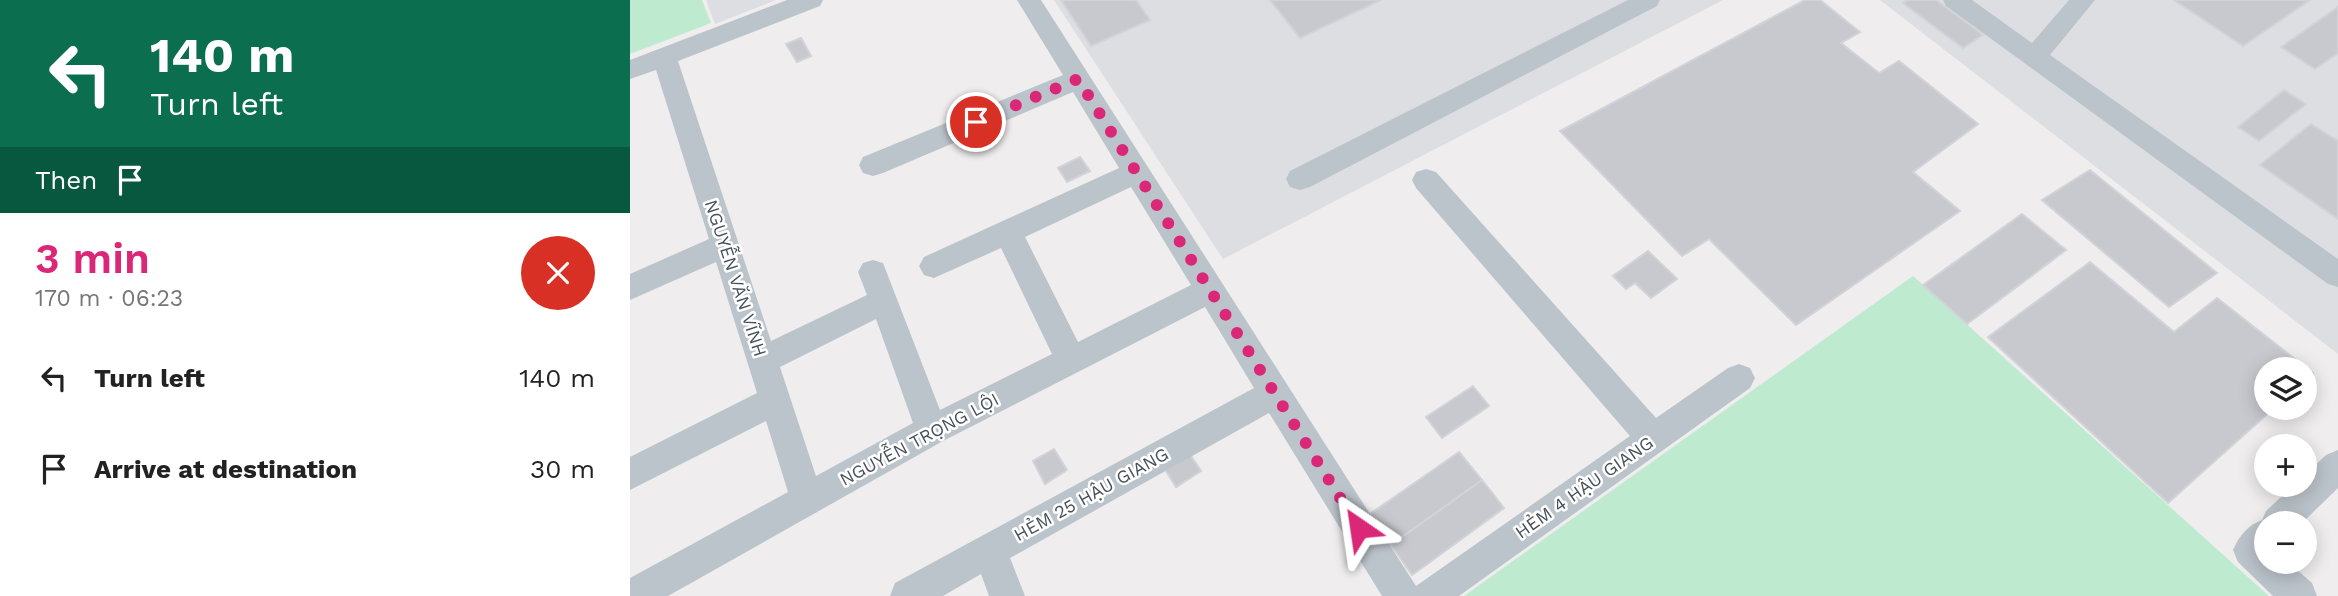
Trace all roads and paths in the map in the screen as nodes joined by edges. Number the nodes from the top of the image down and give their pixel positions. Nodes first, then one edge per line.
1 (811, 0) edge
2 (1029, 0) edge
3 (1648, 0) edge
4 (1955, 0) edge
5 (2083, 0) edge
6 (664, 56) junction
7 (2034, 57) junction
8 (630, 70) edge
9 (1078, 79) junction
10 (873, 165) dead end
11 (1136, 172) junction
12 (1300, 178) dead end
13 (1426, 180) dead end
14 (1008, 232) junction
15 (725, 245) junction
16 (934, 267) dead end
17 (873, 272) dead end
18 (2338, 275) edge
19 (630, 287) edge
20 (1210, 290) junction
21 (884, 301) junction
22 (1071, 360) junction
23 (762, 361) junction
24 (1739, 378) dead end
25 (1275, 393) junction
26 (775, 400) junction
27 (932, 430) junction
28 (1653, 438) junction
29 (2338, 466) edge
30 (630, 474) edge
31 (807, 499) junction
32 (2291, 511) edge
33 (990, 550) junction
34 (2276, 574) edge
35 (633, 596) edge
36 (908, 596) edge
37 (1007, 596) edge
38 (1402, 596) edge
39 (1429, 596) edge
40 (2299, 596) edge

1 - 6 street
2 - 9 street
3 - 12 street
4 - 7 street
5 - 7 street
6 - 8 street
6 - 15 street, NGUYỄN VĂN VĨNH
7 - 18 street
9 - 10 street
9 - 11 street
11 - 14 street
11 - 20 street
13 - 28 street
14 - 16 street
14 - 22 street
15 - 19 street
15 - 23 street, NGUYỄN VĂN VĨNH
17 - 21 street
20 - 22 street, NGUYỄN TRỌNG LỘI
20 - 25 street
21 - 23 street
21 - 27 street
22 - 27 street, NGUYỄN TRỌNG LỘI
23 - 26 street, NGUYỄN VĂN VĨNH
24 - 28 street, HẺM 4 HẬU GIANG
25 - 33 street, HẺM 25 HẬU GIANG
25 - 38 street
26 - 30 street
26 - 31 street, NGUYỄN VĂN VĨNH
27 - 31 street, NGUYỄN TRỌNG LỘI
28 - 39 street, HẺM 4 HẬU GIANG
29 - 32 street
31 - 35 street, NGUYỄN TRỌNG LỘI
33 - 36 street, HẺM 25 HẬU GIANG
33 - 37 street
34 - 40 street

